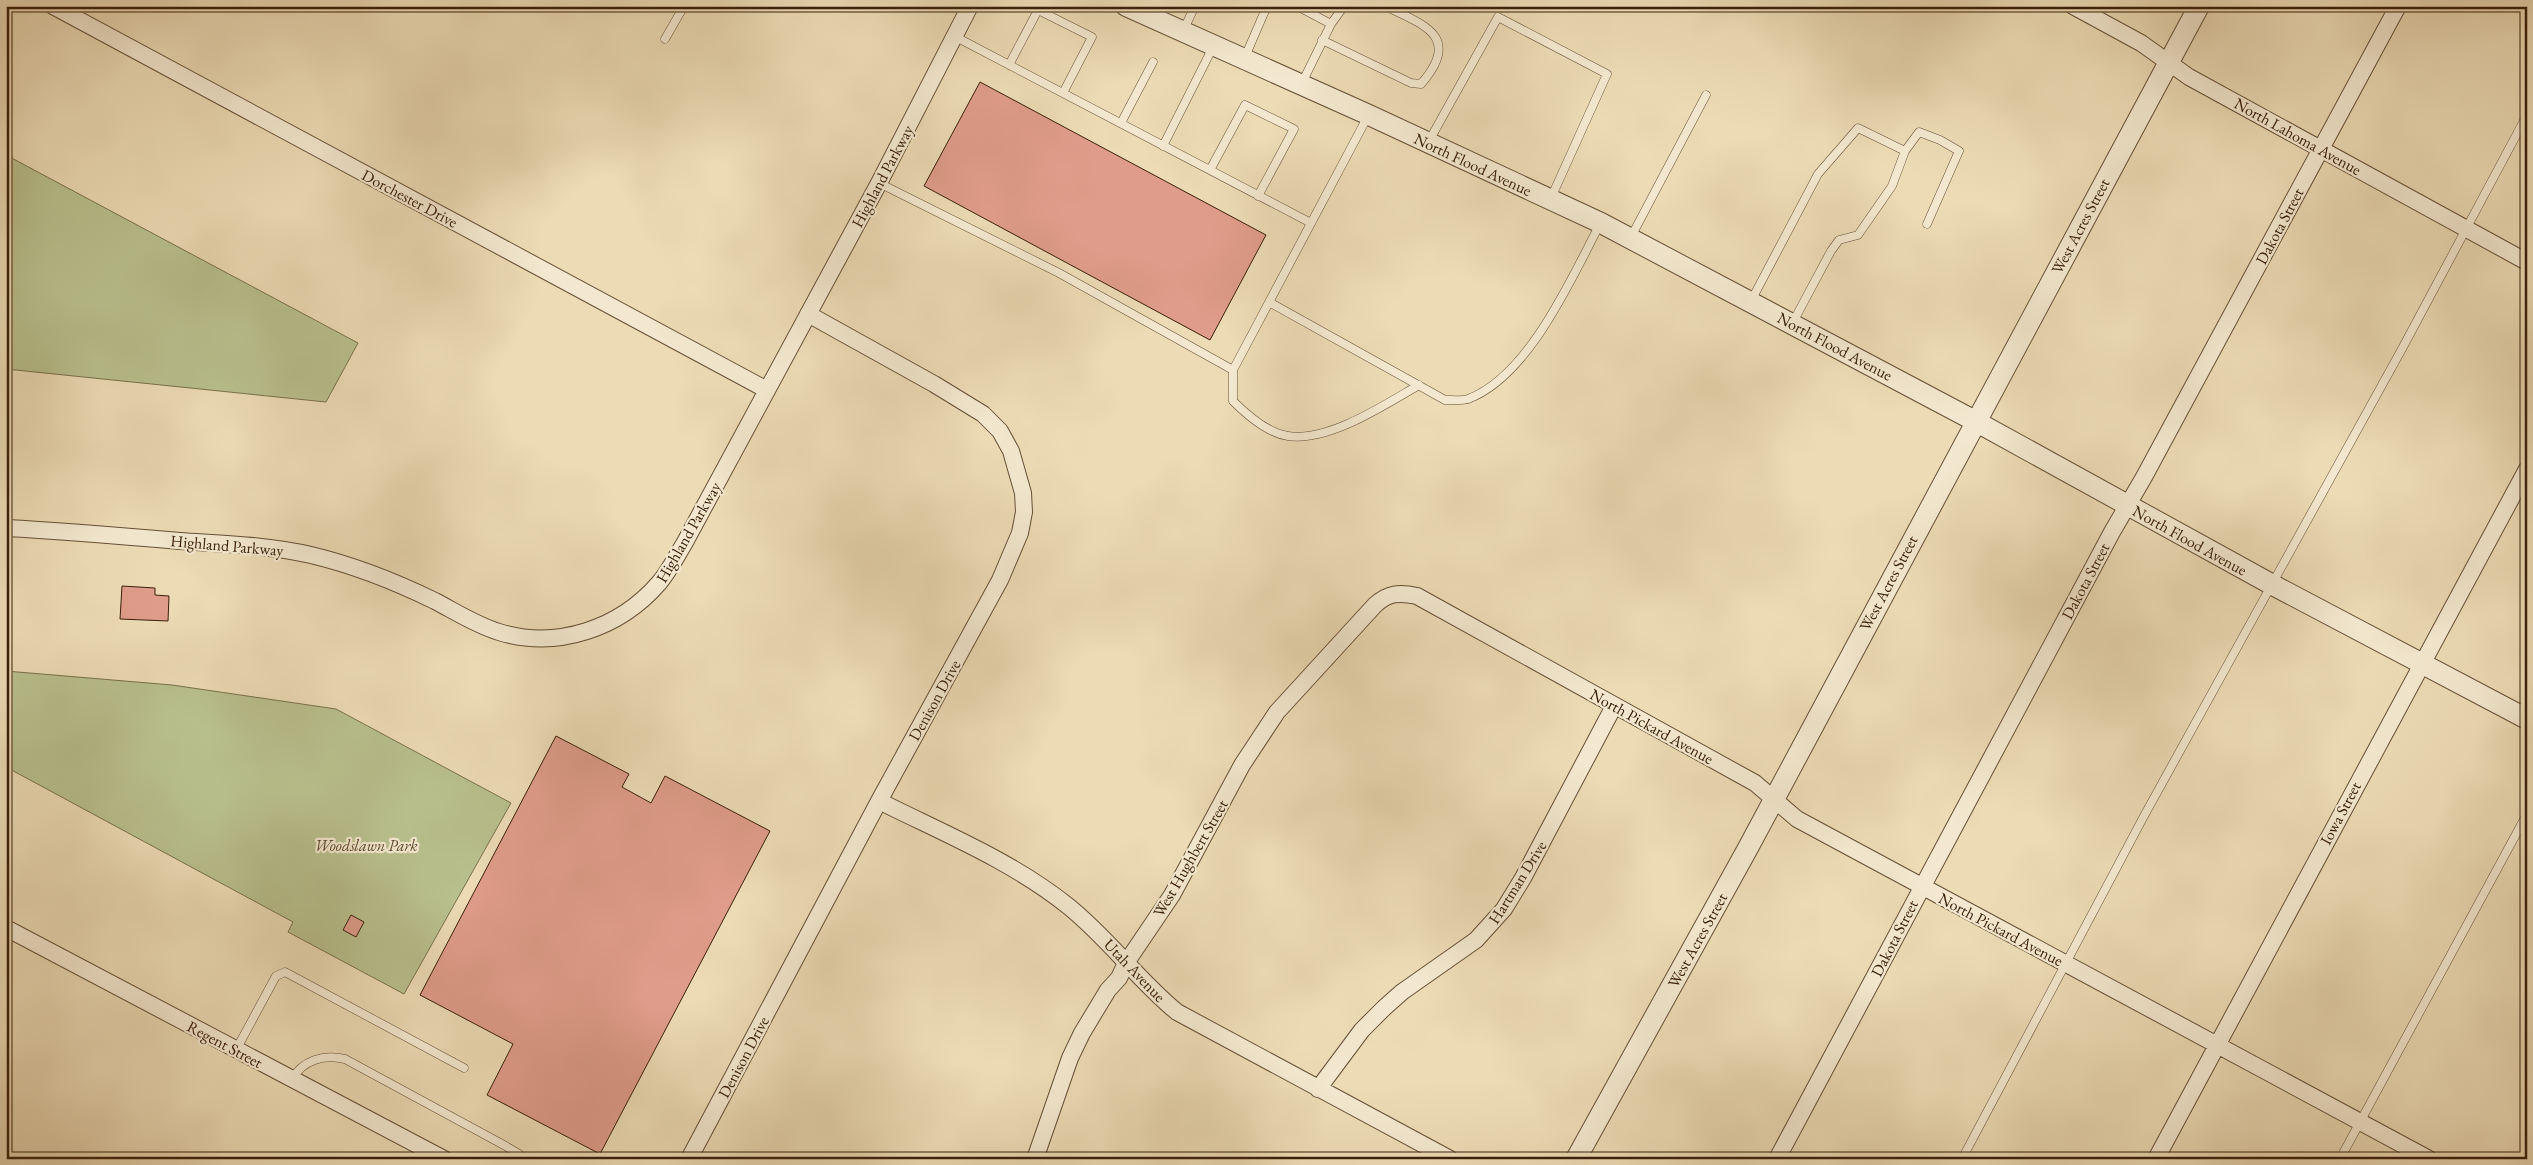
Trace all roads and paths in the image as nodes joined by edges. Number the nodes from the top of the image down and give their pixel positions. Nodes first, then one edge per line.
1 (53, 6) edge
2 (684, 6) edge
3 (970, 6) edge
4 (1195, 6) edge
5 (1267, 6) edge
6 (1297, 6) edge
7 (1344, 6) edge
8 (1385, 6) edge
9 (2073, 6) edge
10 (2199, 6) edge
11 (2398, 6) edge
12 (1132, 8) edge
13 (1331, 24) junction
14 (1183, 32) junction
15 (954, 36) junction
16 (665, 39) dead end
17 (1322, 40) junction
18 (1214, 46) junction
19 (1244, 59) junction
20 (1153, 62) dead end
21 (2168, 62) junction
22 (1009, 65) junction
23 (1301, 84) junction
24 (1063, 93) junction
25 (1706, 95) dead end
26 (1369, 115) junction
27 (2527, 115) edge
28 (1121, 123) junction
29 (1428, 143) junction
30 (1162, 146) junction
31 (2321, 148) junction
32 (1905, 151) junction
33 (1210, 170) junction
34 (879, 182) junction
35 (1258, 196) junction
36 (1550, 200) junction
37 (1311, 224) junction
38 (1600, 224) junction
39 (1927, 224) dead end
40 (2466, 228) junction
41 (1630, 239) junction
42 (2527, 262) edge
43 (1751, 301) junction
44 (1269, 302) junction
45 (808, 314) junction
46 (1792, 324) junction
47 (10, 370) dead end
48 (1233, 370) junction
49 (1419, 385) junction
50 (767, 390) junction
51 (6, 418) edge
52 (1974, 421) junction
53 (2527, 469) edge
54 (2128, 506) junction
55 (6, 528) edge
56 (2271, 584) junction
57 (1395, 593) joint
58 (2421, 663) junction
59 (1614, 706) junction
60 (2527, 719) edge
61 (1773, 798) junction
62 (879, 801) junction
63 (2527, 814) edge
64 (1922, 886) junction
65 (6, 928) edge
66 (1126, 963) junction
67 (2065, 964) junction
68 (2216, 1044) junction
69 (236, 1050) junction
70 (464, 1068) dead end
71 (292, 1079) junction
72 (1318, 1089) junction
73 (2360, 1122) junction
74 (444, 1159) edge
75 (522, 1159) edge
76 (689, 1159) edge
77 (1035, 1159) edge
78 (1450, 1159) edge
79 (1576, 1159) edge
80 (1777, 1159) edge
81 (1962, 1159) edge
82 (2156, 1159) edge
83 (2340, 1159) edge
84 (2429, 1159) edge

1 - 50 street, Dorchester Drive
2 - 16 lane
3 - 15 street, Highland Parkway
4 - 14 lane
5 - 19 lane
6 - 13 lane
7 - 13 lane
8 - 17 lane
9 - 21 street, North Lahoma Avenue
10 - 21 street, West Acres Street
11 - 31 street, Dakota Street
12 - 14 street, North Flood Avenue
13 - 17 lane
14 - 18 street, North Flood Avenue
15 - 22 lane
15 - 34 street, Highland Parkway
17 - 23 lane
18 - 19 street, North Flood Avenue
18 - 30 lane
19 - 23 street, North Flood Avenue
20 - 28 lane
21 - 31 street, North Lahoma Avenue
21 - 52 street, West Acres Street
22 - 24 lane
22 - 24 lane
23 - 26 street, North Flood Avenue
24 - 28 lane
25 - 41 lane
26 - 29 street, North Flood Avenue
26 - 37 lane
27 - 40 lane
28 - 30 lane
29 - 36 street, North Flood Avenue
29 - 36 lane
30 - 33 lane
31 - 40 street, North Lahoma Avenue
31 - 54 street, Dakota Street
32 - 39 lane
32 - 43 lane
32 - 46 lane
33 - 35 lane
33 - 35 lane
34 - 45 street, Highland Parkway
34 - 48 lane
35 - 37 lane
36 - 38 street, North Flood Avenue
37 - 44 lane
38 - 41 street, North Flood Avenue
38 - 49 lane
40 - 42 street, North Lahoma Avenue
40 - 56 lane
41 - 43 street, North Flood Avenue
43 - 46 street, North Flood Avenue
44 - 48 lane
44 - 49 lane
45 - 50 street, Highland Parkway
45 - 62 street, Denison Drive
46 - 52 street, North Flood Avenue
47 - 51 path
48 - 49 lane
50 - 55 street, Highland Parkway
52 - 54 street, North Flood Avenue
52 - 61 street, West Acres Street
53 - 58 street, Iowa Street
54 - 56 street, North Flood Avenue
54 - 64 street, Dakota Street
56 - 58 street, North Flood Avenue
56 - 67 lane
57 - 59 street, North Pickard Avenue
57 - 66 street, West Hughbert Street
58 - 60 street, North Flood Avenue
58 - 68 street, Iowa Street
59 - 61 street, North Pickard Avenue
59 - 72 street, Hartman Drive
61 - 64 street, North Pickard Avenue
61 - 79 street, West Acres Street
62 - 66 street, Utah Avenue
62 - 76 street, Denison Drive
63 - 73 lane
64 - 67 street, North Pickard Avenue
64 - 80 street, Dakota Street
65 - 69 street, Regent Street
66 - 72 street, Utah Avenue
66 - 77 street, West Hughbert Street
67 - 68 street, North Pickard Avenue
67 - 81 lane
68 - 73 street, North Pickard Avenue
68 - 82 street, Iowa Street
69 - 70 lane
69 - 71 street, Regent Street
71 - 74 street, Regent Street
71 - 75 lane
72 - 78 street, Utah Avenue
73 - 83 lane
73 - 84 street, North Pickard Avenue

